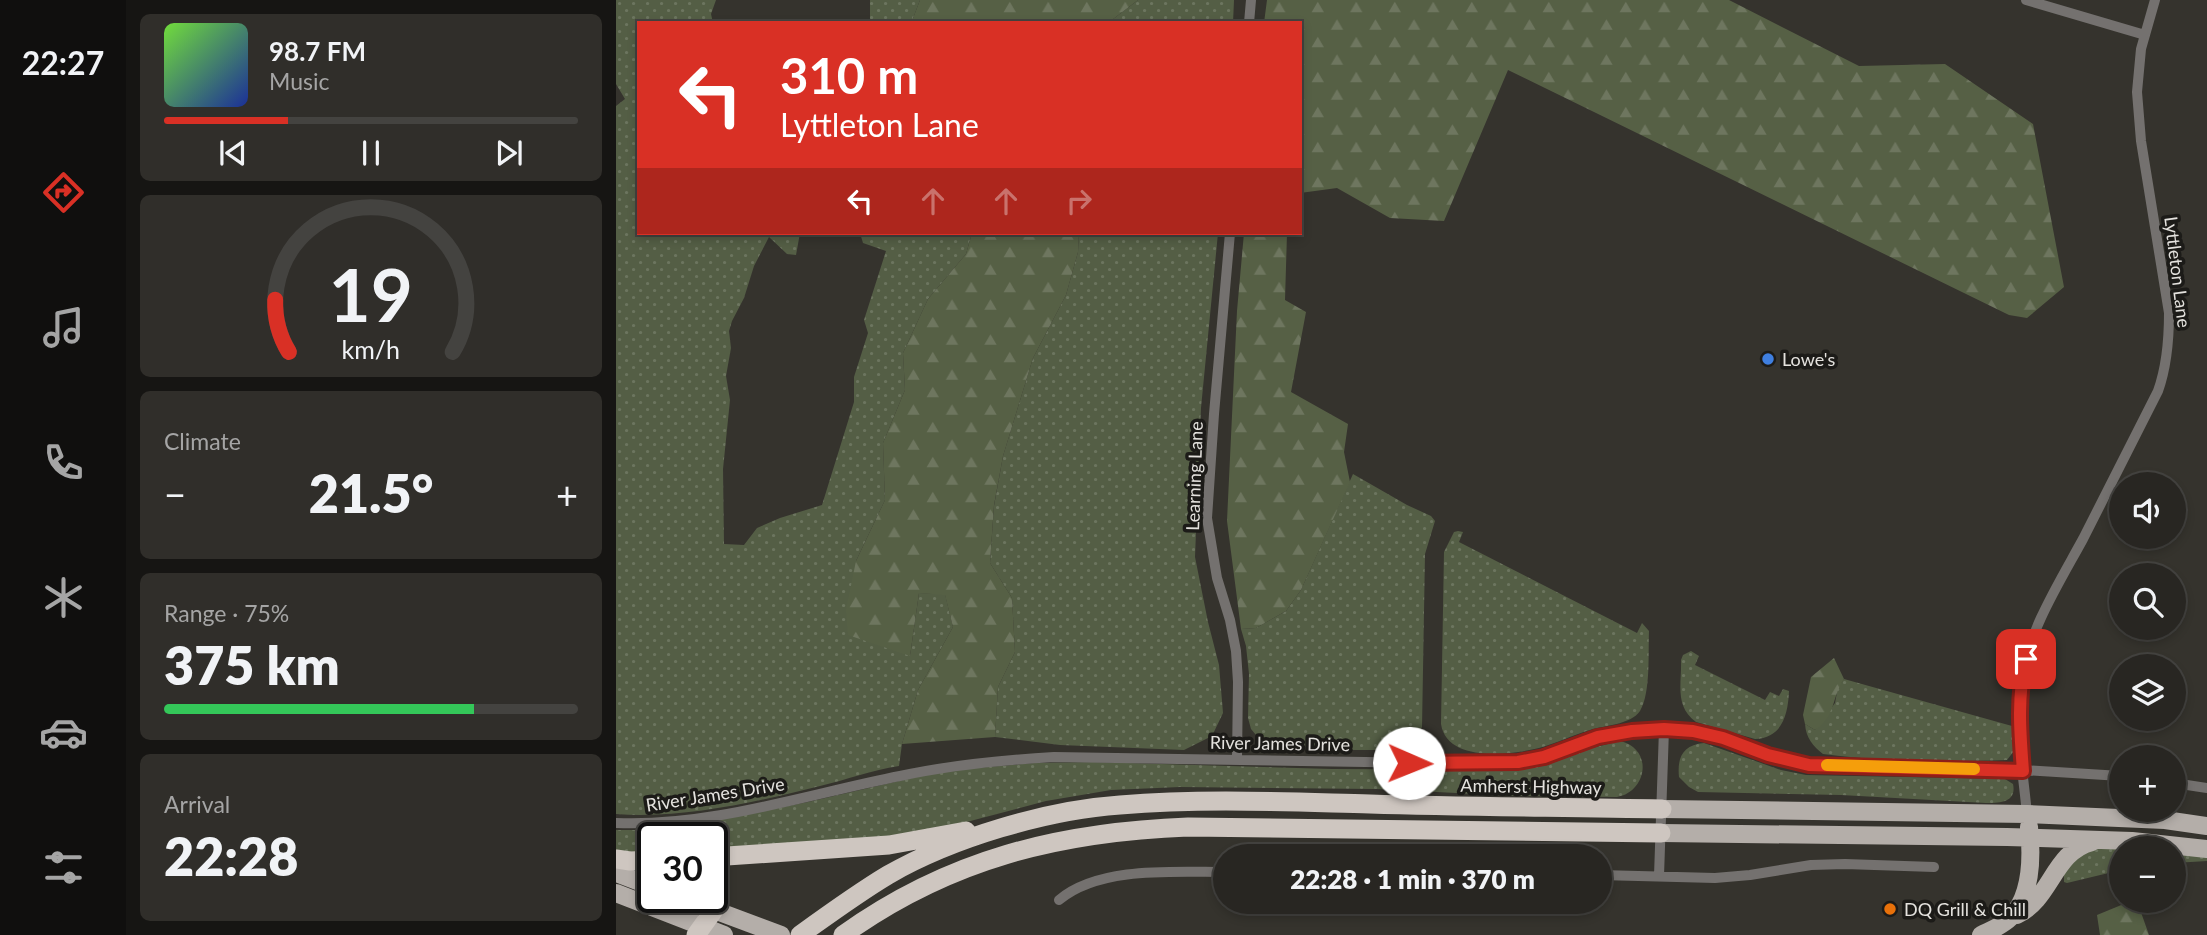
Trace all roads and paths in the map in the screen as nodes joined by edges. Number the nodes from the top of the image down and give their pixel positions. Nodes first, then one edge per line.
1 (1251, 0) edge
2 (2026, 0) edge
3 (2155, 0) edge
4 (1249, 21) edge
5 (2145, 35) junction
6 (1230, 235) edge
7 (1664, 729) junction
8 (1237, 759) junction
9 (2023, 771) junction
10 (2109, 775) edge
11 (2186, 785) edge
12 (2207, 788) edge
13 (1662, 809) junction
14 (2027, 814) junction
15 (1029, 820) junction
16 (616, 823) edge
17 (2207, 825) edge
18 (1661, 833) junction
19 (2030, 839) junction
20 (2099, 840) junction
21 (2207, 849) edge
22 (728, 856) edge
23 (616, 859) edge
24 (637, 861) edge
25 (1934, 867) dead end
26 (1213, 872) edge
27 (616, 873) edge
28 (1612, 875) edge
29 (1659, 876) junction
30 (637, 881) edge
31 (616, 893) edge
32 (1059, 900) dead end
33 (712, 913) edge
34 (722, 913) edge
35 (2011, 918) junction
36 (700, 931) edge
37 (724, 935) edge
38 (781, 935) edge
39 (800, 935) edge
40 (843, 935) edge
41 (1981, 935) edge

1 - 4 street
2 - 5 street
3 - 5 street, Lyttleton Lane
5 - 9 street, Lyttleton Lane
6 - 8 street, Learning Lane
7 - 8 street, River James Drive
7 - 9 street, River James Drive
7 - 13 street
8 - 16 street, River James Drive
9 - 10 street, River James Drive
9 - 14 street, Lyttleton Lane
11 - 12 street
13 - 14 main road, Amherst Highway
13 - 15 highway, Amherst Highway
13 - 18 street
14 - 17 main road, Amherst Highway
14 - 19 main road
15 - 22 highway
15 - 39 highway, Amherst Highway
18 - 19 main road
18 - 29 street
18 - 40 highway
19 - 20 main road
19 - 35 main road
20 - 21 main road
20 - 35 main road
23 - 24 highway
25 - 29 street
26 - 32 street
27 - 30 main road
28 - 29 street
31 - 36 main road
33 - 36 highway
34 - 38 main road
35 - 41 main road
36 - 37 main road

